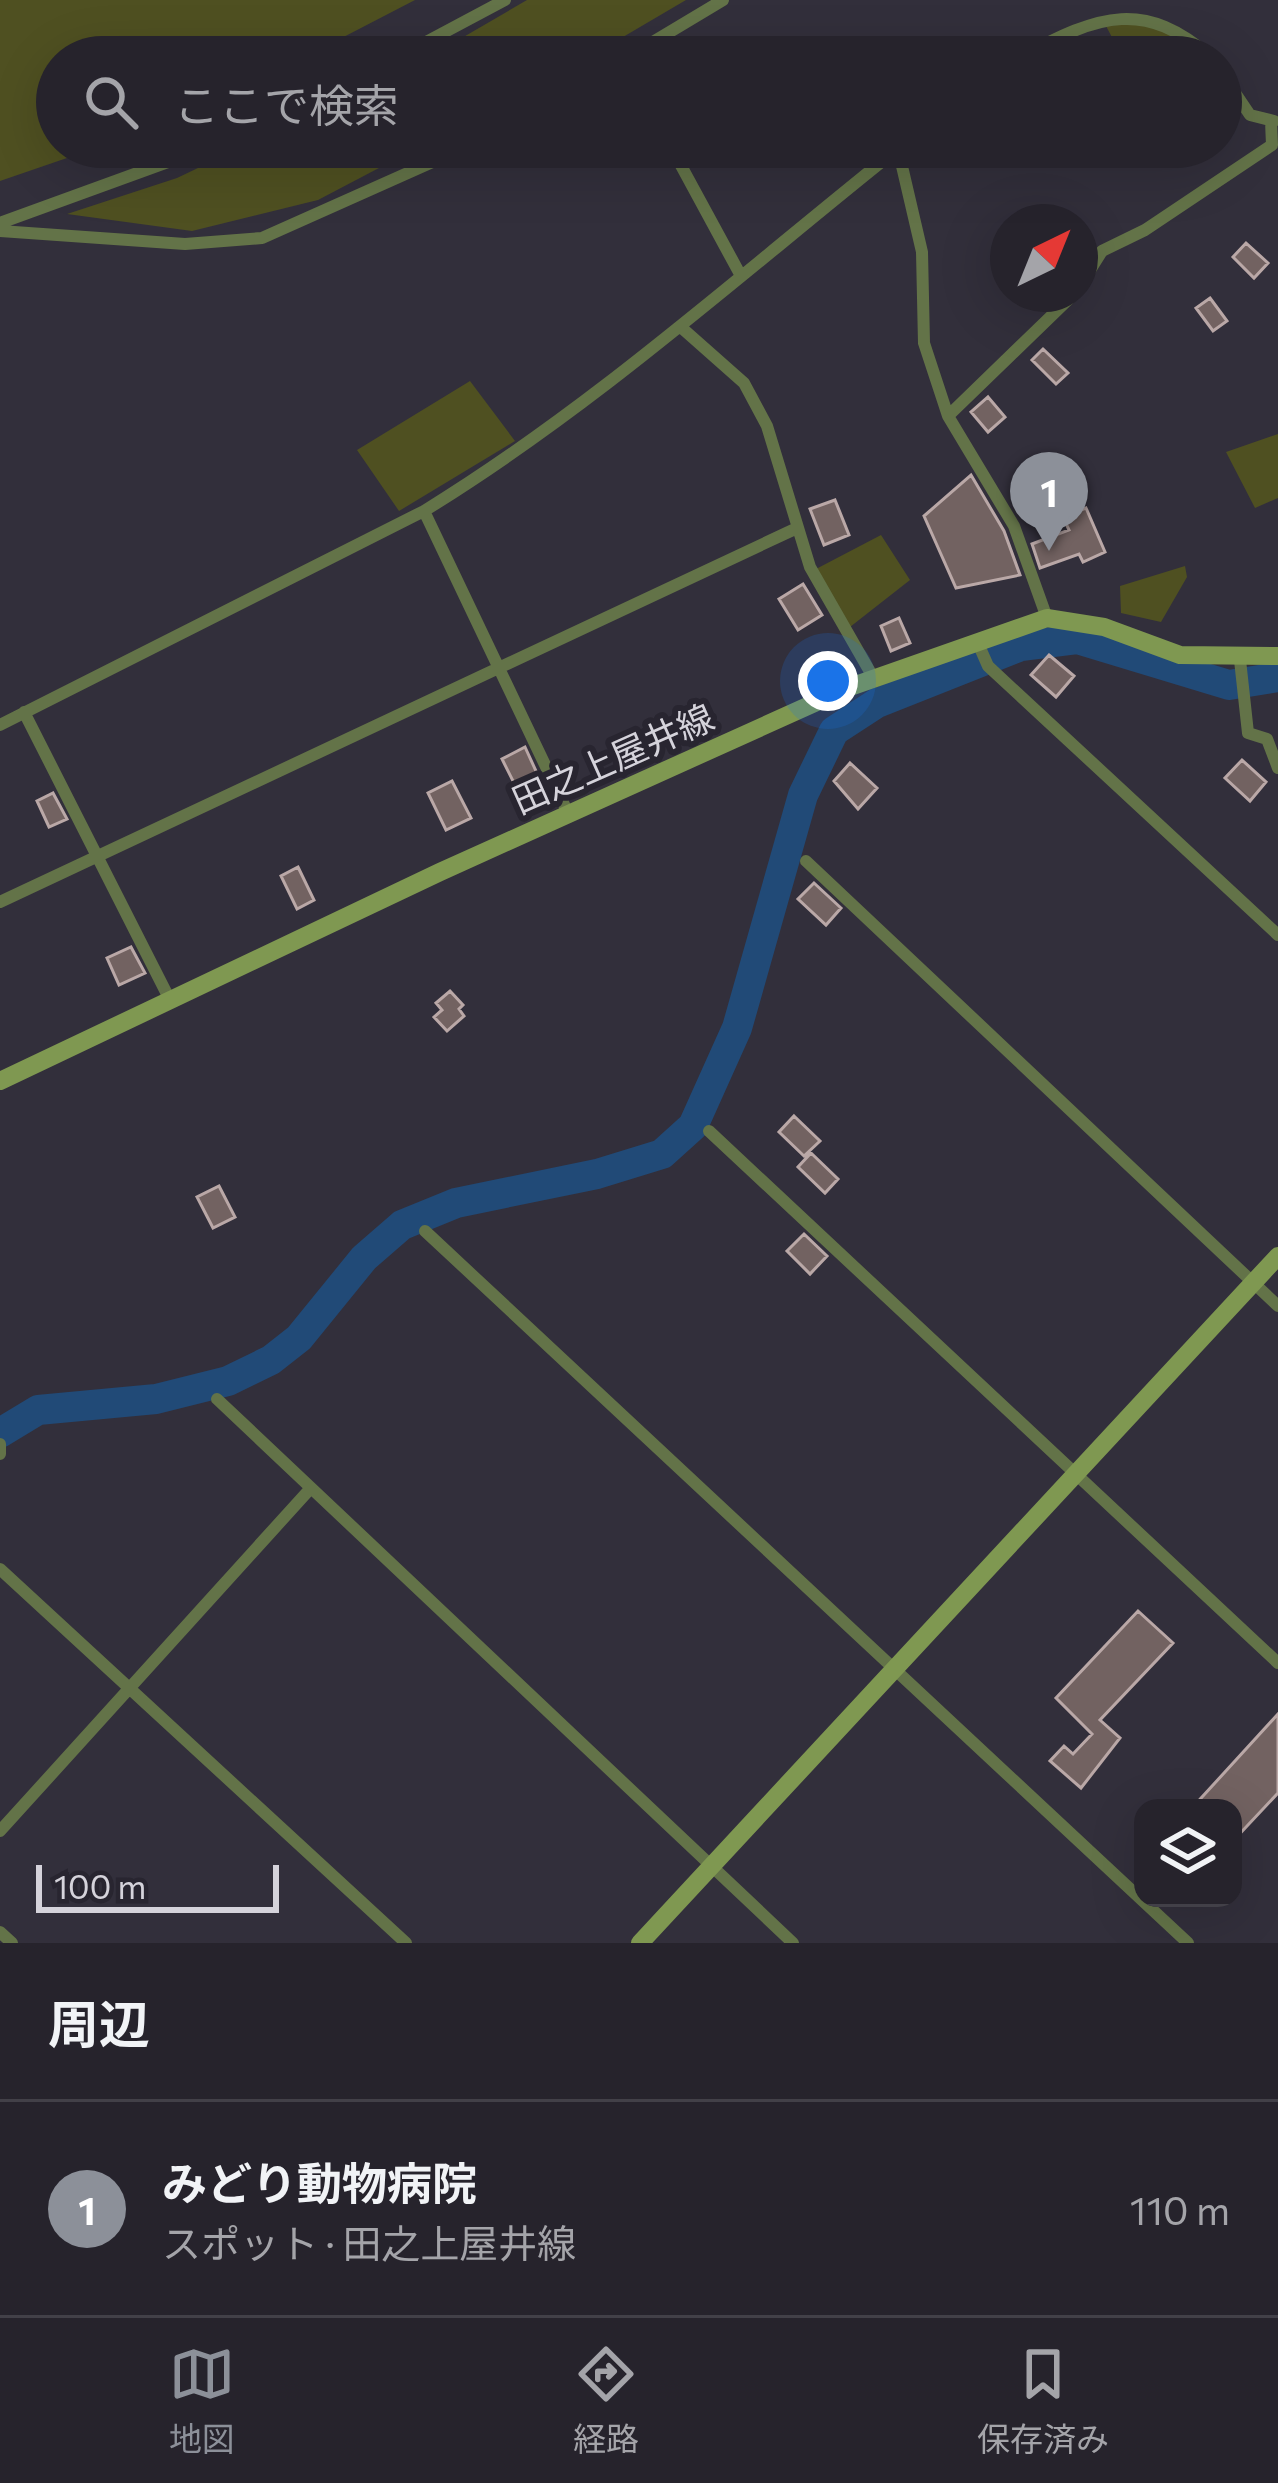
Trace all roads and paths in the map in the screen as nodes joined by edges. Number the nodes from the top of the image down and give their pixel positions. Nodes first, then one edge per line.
1 (505, 0) edge
2 (723, 0) edge
3 (1138, 3) dead end
4 (1173, 14) dead end
5 (437, 36) edge
6 (663, 36) edge
7 (1059, 36) edge
8 (1196, 36) edge
9 (1242, 103) edge
10 (1275, 121) edge
11 (1242, 165) edge
12 (154, 168) edge
13 (419, 168) edge
14 (682, 168) edge
15 (874, 168) edge
16 (903, 168) edge
17 (1238, 168) edge
18 (0, 227) edge
19 (1098, 257) edge
20 (741, 276) junction
21 (1055, 312) edge
22 (683, 329) junction
23 (948, 416) junction
24 (424, 511) junction
25 (795, 529) junction
26 (1047, 618) junction
27 (977, 641) junction
28 (1278, 656) edge
29 (1241, 666) junction
30 (501, 668) junction
31 (873, 677) junction
32 (24, 712) junction
33 (0, 725) edge
34 (1278, 768) edge
35 (568, 813) junction
36 (97, 856) junction
37 (806, 861) dead end
38 (0, 902) edge
39 (1278, 935) edge
40 (170, 1000) junction
41 (0, 1081) edge
42 (709, 1130) dead end
43 (425, 1231) dead end
44 (1278, 1256) edge
45 (1253, 1282) junction
46 (1278, 1306) edge
47 (217, 1399) dead end
48 (0, 1444) edge
49 (0, 1454) edge
50 (1077, 1475) junction
51 (310, 1489) junction
52 (0, 1569) edge
53 (1278, 1663) edge
54 (895, 1670) junction
55 (130, 1685) junction
56 (0, 1832) edge
57 (712, 1865) junction
58 (0, 1932) edge
59 (12, 1943) edge
60 (406, 1943) edge
61 (640, 1943) edge
62 (793, 1943) edge
63 (1188, 1943) edge

1 - 5 street
2 - 6 street
3 - 7 street
4 - 8 street
9 - 10 street
10 - 11 street
12 - 18 street
13 - 18 street
14 - 20 street
15 - 20 street
16 - 23 street
17 - 19 street
20 - 22 street
21 - 23 street
22 - 24 street
22 - 25 street
23 - 26 street
24 - 30 street
24 - 32 street
25 - 30 street
25 - 31 street
26 - 27 main road, 田之上屋井線
26 - 29 main road, 田之上屋井線
27 - 31 main road, 田之上屋井線
27 - 39 street
28 - 29 main road, 田之上屋井線
29 - 34 street
30 - 35 street
30 - 36 street
31 - 35 main road, 田之上屋井線
32 - 33 street
32 - 36 street
35 - 40 main road, 田之上屋井線
36 - 38 street
36 - 40 street
37 - 45 street
40 - 41 main road, 田之上屋井線
42 - 50 street
43 - 54 street
44 - 45 main road
45 - 46 street
45 - 50 main road
47 - 51 street
48 - 49 street
50 - 53 street
50 - 54 main road
51 - 55 street
51 - 57 street
52 - 55 street
54 - 57 main road
54 - 63 street
55 - 56 street
55 - 60 street
57 - 61 main road
57 - 62 street
58 - 59 street

